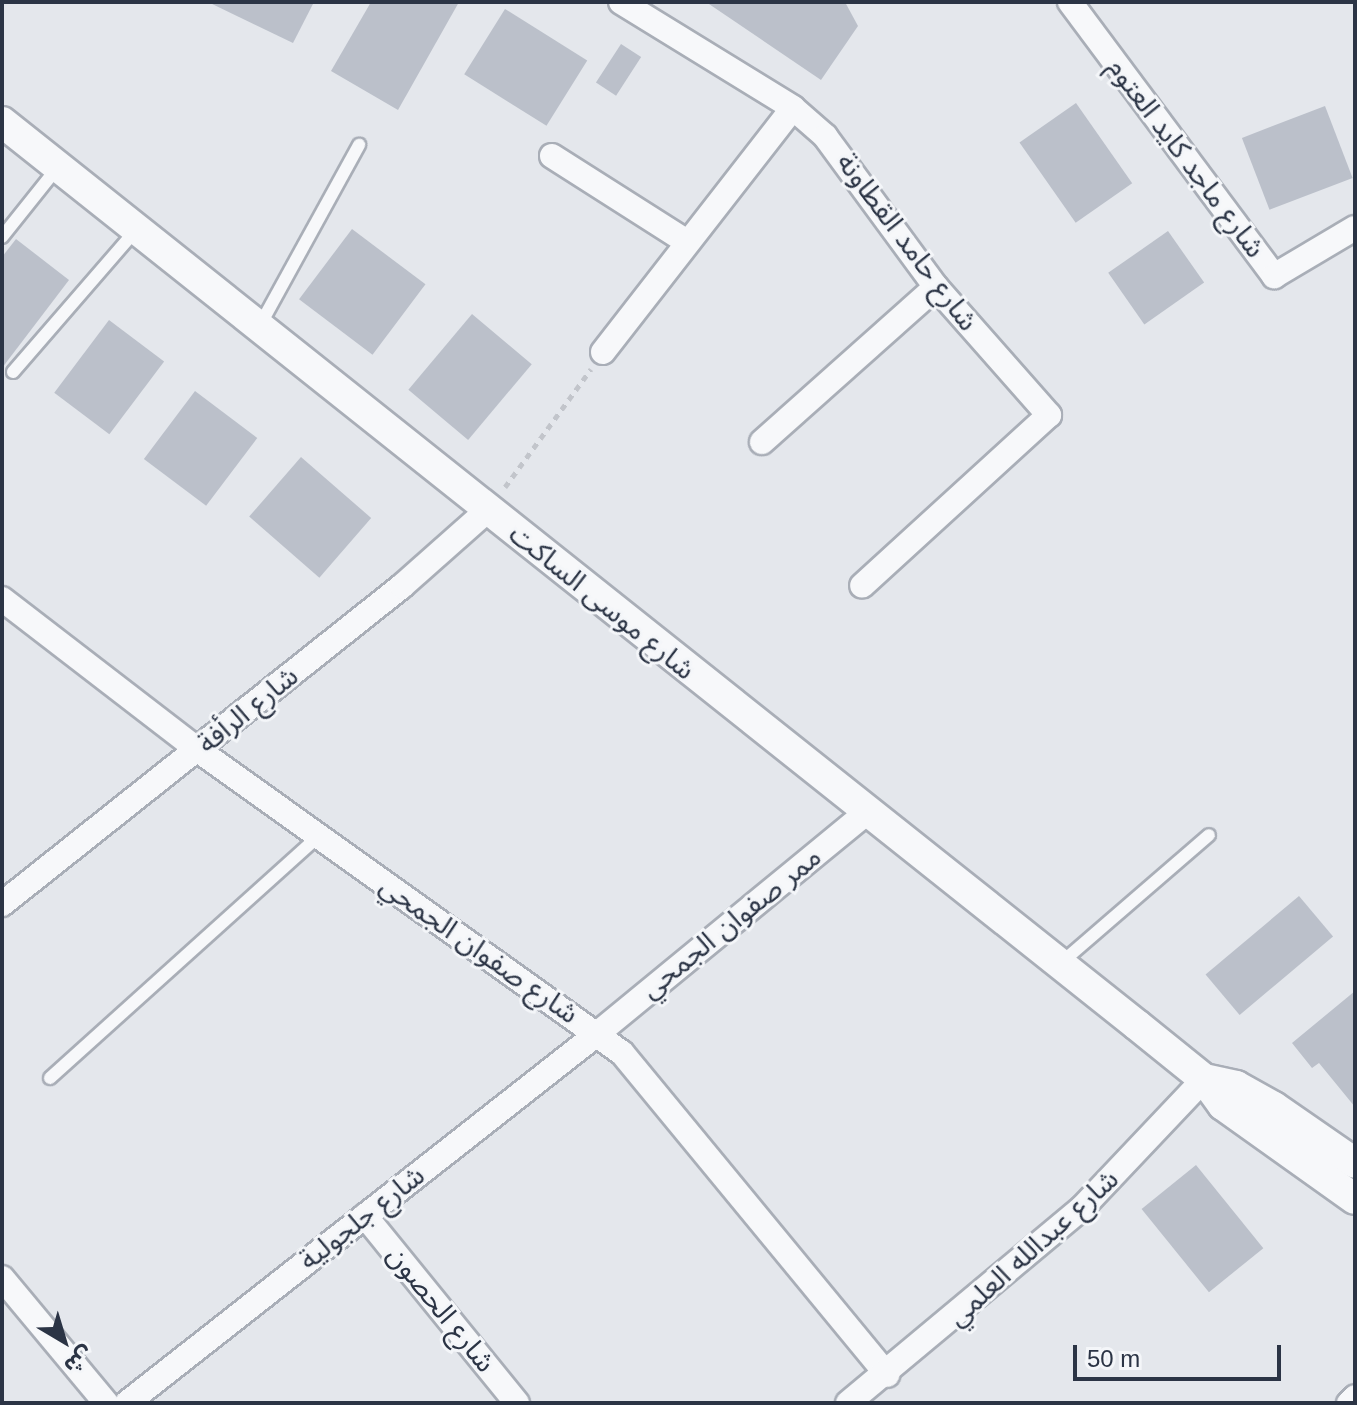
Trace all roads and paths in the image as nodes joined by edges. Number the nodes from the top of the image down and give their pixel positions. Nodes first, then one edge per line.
1 (621, 2) edge
2 (1072, 3) edge
3 (793, 108) junction
4 (2, 122) edge
5 (359, 145) dead end
6 (552, 156) dead end
7 (59, 166) junction
8 (1355, 228) edge
9 (137, 229) junction
10 (2, 237) edge
11 (687, 242) junction
12 (936, 287) junction
13 (259, 327) junction
14 (603, 352) joint
15 (13, 372) dead end
16 (762, 442) dead end
17 (488, 510) junction
18 (862, 586) dead end
19 (2, 599) edge
20 (198, 750) junction
21 (866, 813) junction
22 (1209, 835) dead end
23 (319, 836) junction
24 (2, 904) edge
25 (1059, 965) junction
26 (597, 1034) junction
27 (50, 1078) dead end
28 (1204, 1079) junction
29 (1355, 1163) edge
30 (1355, 1199) edge
31 (365, 1216) junction
32 (2, 1278) edge
33 (887, 1375) junction
34 (1355, 1397) edge
35 (106, 1403) edge
36 (127, 1403) edge
37 (517, 1403) edge
38 (848, 1403) edge
39 (1349, 1403) edge

1 - 3 street, شارع حامد القطاونة
2 - 8 street, شارع ماجد كايد العتوم
3 - 11 street
3 - 12 street, شارع حامد القطاونة
4 - 7 street, شارع موسى الساكت
5 - 13 lane
6 - 11 street
7 - 9 street, شارع موسى الساكت
7 - 10 lane
9 - 13 street, شارع موسى الساكت
9 - 15 lane
11 - 14 street
12 - 16 street
12 - 18 street, شارع حامد القطاونة
13 - 17 street, شارع موسى الساكت
14 - 17 path
17 - 20 street, شارع الرأفة
17 - 21 street, شارع موسى الساكت
19 - 20 street, شارع صفوان الجمحي
20 - 23 street, شارع صفوان الجمحي
20 - 24 street, شارع الرأفة
21 - 25 street, شارع موسى الساكت
21 - 26 street, ممر صفوان الجمحي
22 - 25 lane
23 - 26 street, شارع صفوان الجمحي
23 - 27 lane
25 - 28 street, شارع موسى الساكت
26 - 31 street, شارع جلجولية
26 - 33 street, شارع صفوان الجمحي
28 - 29 street, شارع موسى الساكت
28 - 30 street, شارع موسى الساكت
28 - 33 street, شارع عبدالله العلمي
31 - 36 street, شارع جلجولية
31 - 37 street, شارع الحصون
32 - 35 street
33 - 38 street, شارع عبدالله العلمي
34 - 39 street

